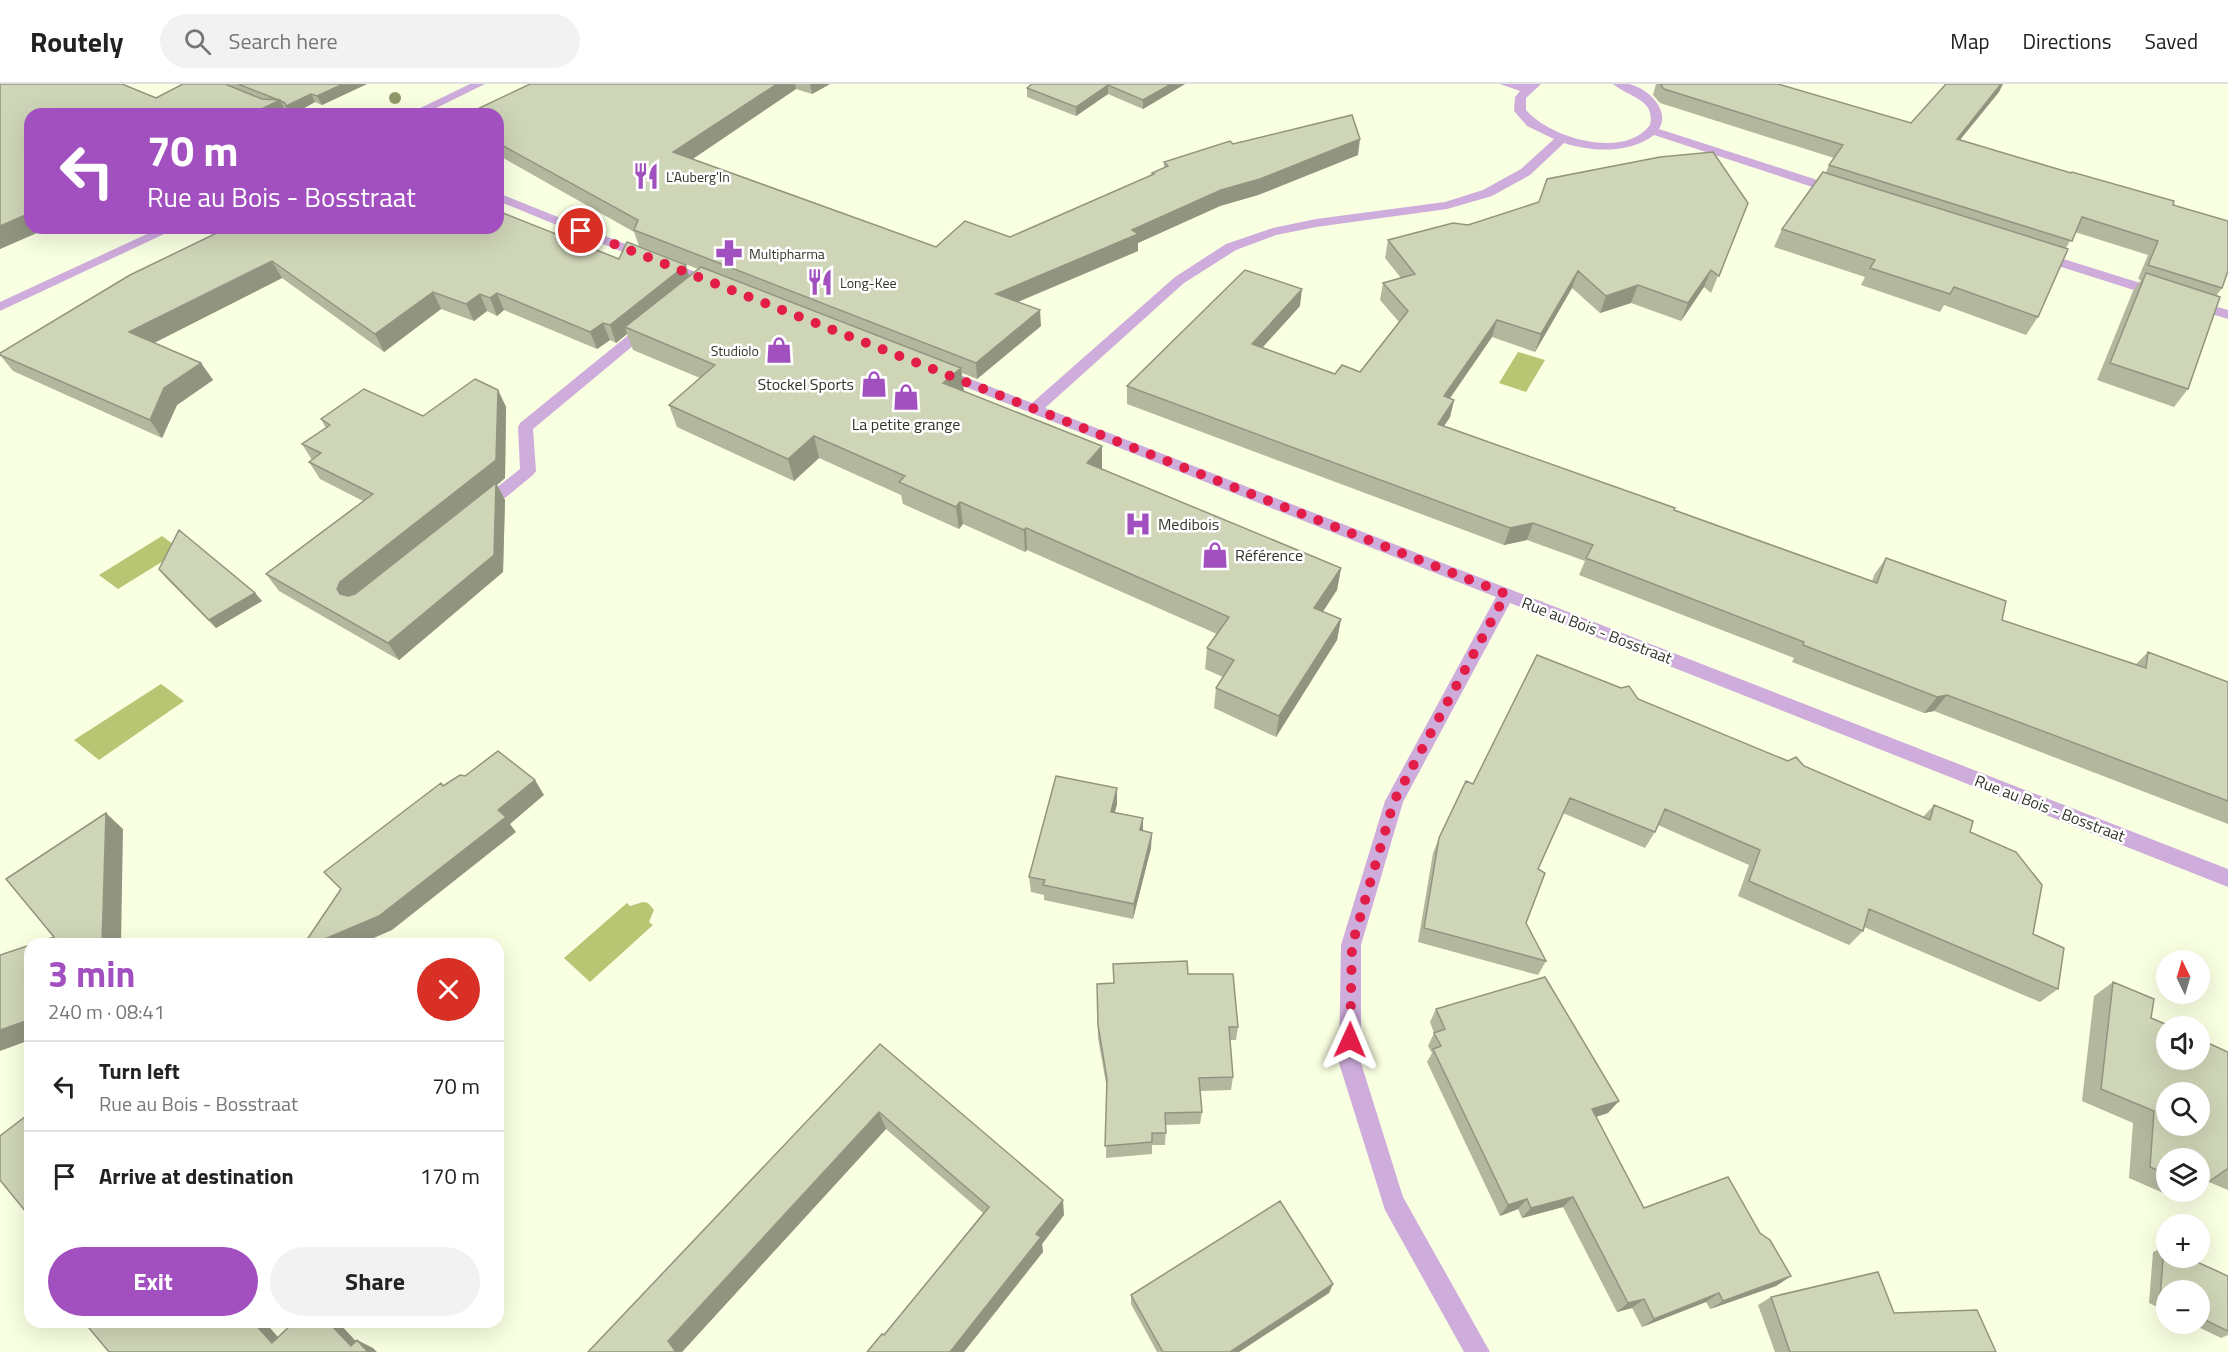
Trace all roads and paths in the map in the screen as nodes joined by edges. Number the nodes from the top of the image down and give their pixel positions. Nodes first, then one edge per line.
1 (479, 84) edge
2 (1506, 84) edge
3 (1619, 84) edge
4 (1531, 86) edge
5 (427, 108) edge
6 (1653, 131) junction
7 (1560, 140) junction
8 (1846, 194) edge
9 (504, 199) edge
10 (158, 234) edge
11 (2026, 251) edge
12 (705, 281) junction
13 (727, 289) edge
14 (687, 295) edge
15 (0, 307) edge
16 (2228, 315) edge
17 (660, 317) edge
18 (924, 366) edge
19 (1035, 408) junction
20 (472, 516) edge
21 (1506, 594) junction
22 (2228, 878) edge
23 (1478, 1352) edge

1 - 5 street
2 - 4 street
3 - 6 street
4 - 7 street
6 - 7 street
6 - 8 street
7 - 19 street
9 - 12 street
10 - 15 street
11 - 16 street
12 - 13 street
12 - 14 street
17 - 20 street
18 - 19 street, Rue au Bois - Bosstraat
19 - 21 street, Rue au Bois - Bosstraat
21 - 22 street, Rue au Bois - Bosstraat
21 - 23 street

